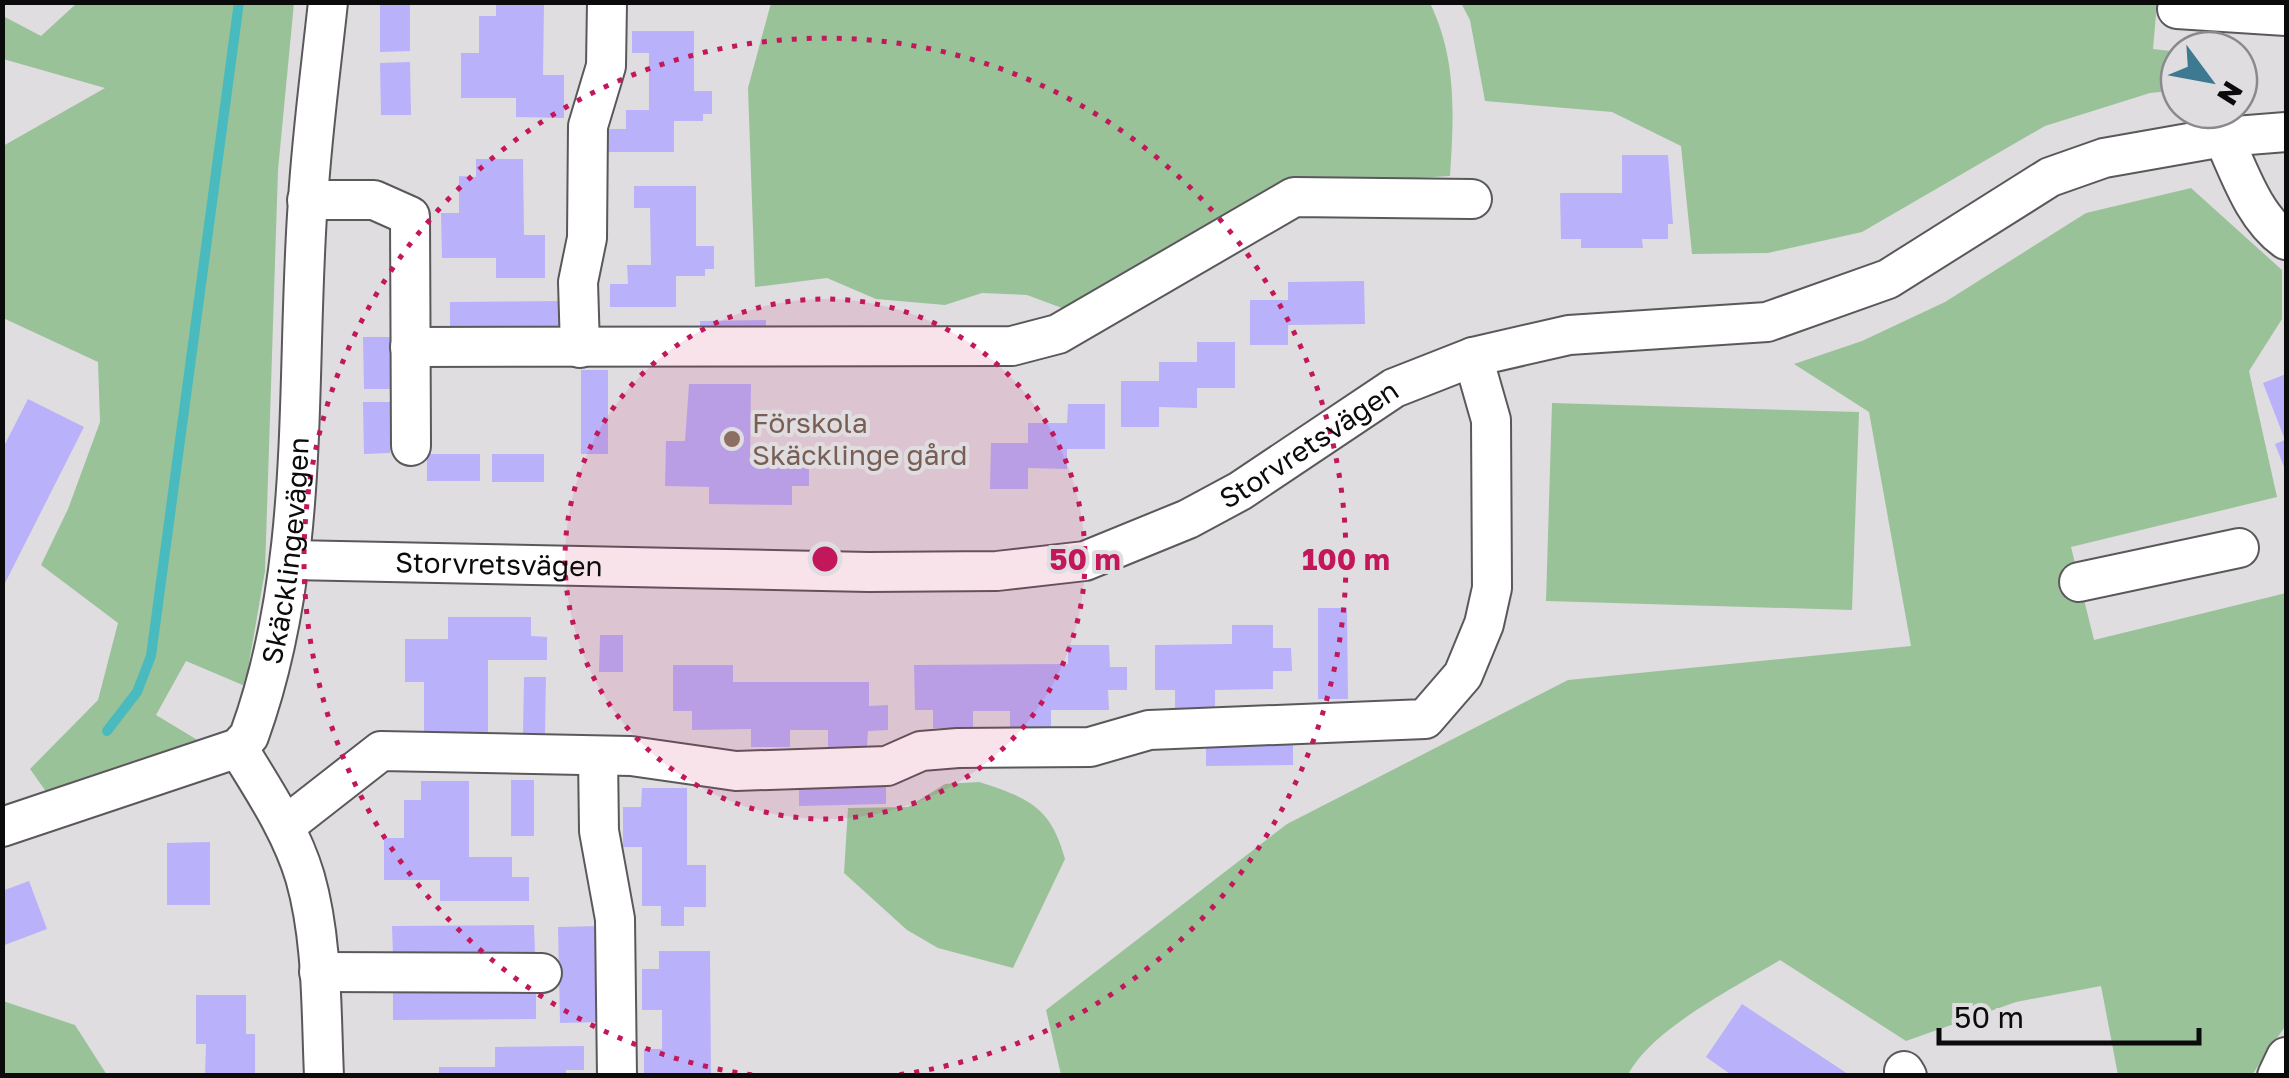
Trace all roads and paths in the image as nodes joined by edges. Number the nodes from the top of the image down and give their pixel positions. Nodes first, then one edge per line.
1 (328, 2) edge
2 (607, 2) edge
3 (2177, 9) dead end
4 (2286, 16) edge
5 (2286, 132) edge
6 (2223, 137) junction
7 (1472, 199) dead end
8 (308, 200) junction
9 (2286, 240) edge
10 (410, 347) junction
11 (580, 348) junction
12 (1473, 357) junction
13 (411, 446) dead end
14 (2240, 548) dead end
15 (291, 560) junction
16 (2080, 582) dead end
17 (238, 748) junction
18 (598, 756) junction
19 (285, 826) junction
20 (2, 827) edge
21 (319, 972) junction
22 (542, 973) dead end
23 (2286, 1057) edge
24 (324, 1076) edge
25 (617, 1076) edge
26 (2277, 1076) edge

1 - 8 street, Skäcklingevägen
2 - 11 street
3 - 4 street
5 - 6 street, Storvretsvägen
6 - 9 street
6 - 12 street, Storvretsvägen
7 - 11 street
8 - 10 street
8 - 15 street, Skäcklingevägen
10 - 11 street
10 - 13 street
12 - 15 street, Storvretsvägen
12 - 18 street
14 - 16 street
15 - 17 street, Skäcklingevägen
17 - 19 street
17 - 20 street
18 - 19 street
18 - 25 street
19 - 21 street
21 - 22 street
21 - 24 street
23 - 26 street

